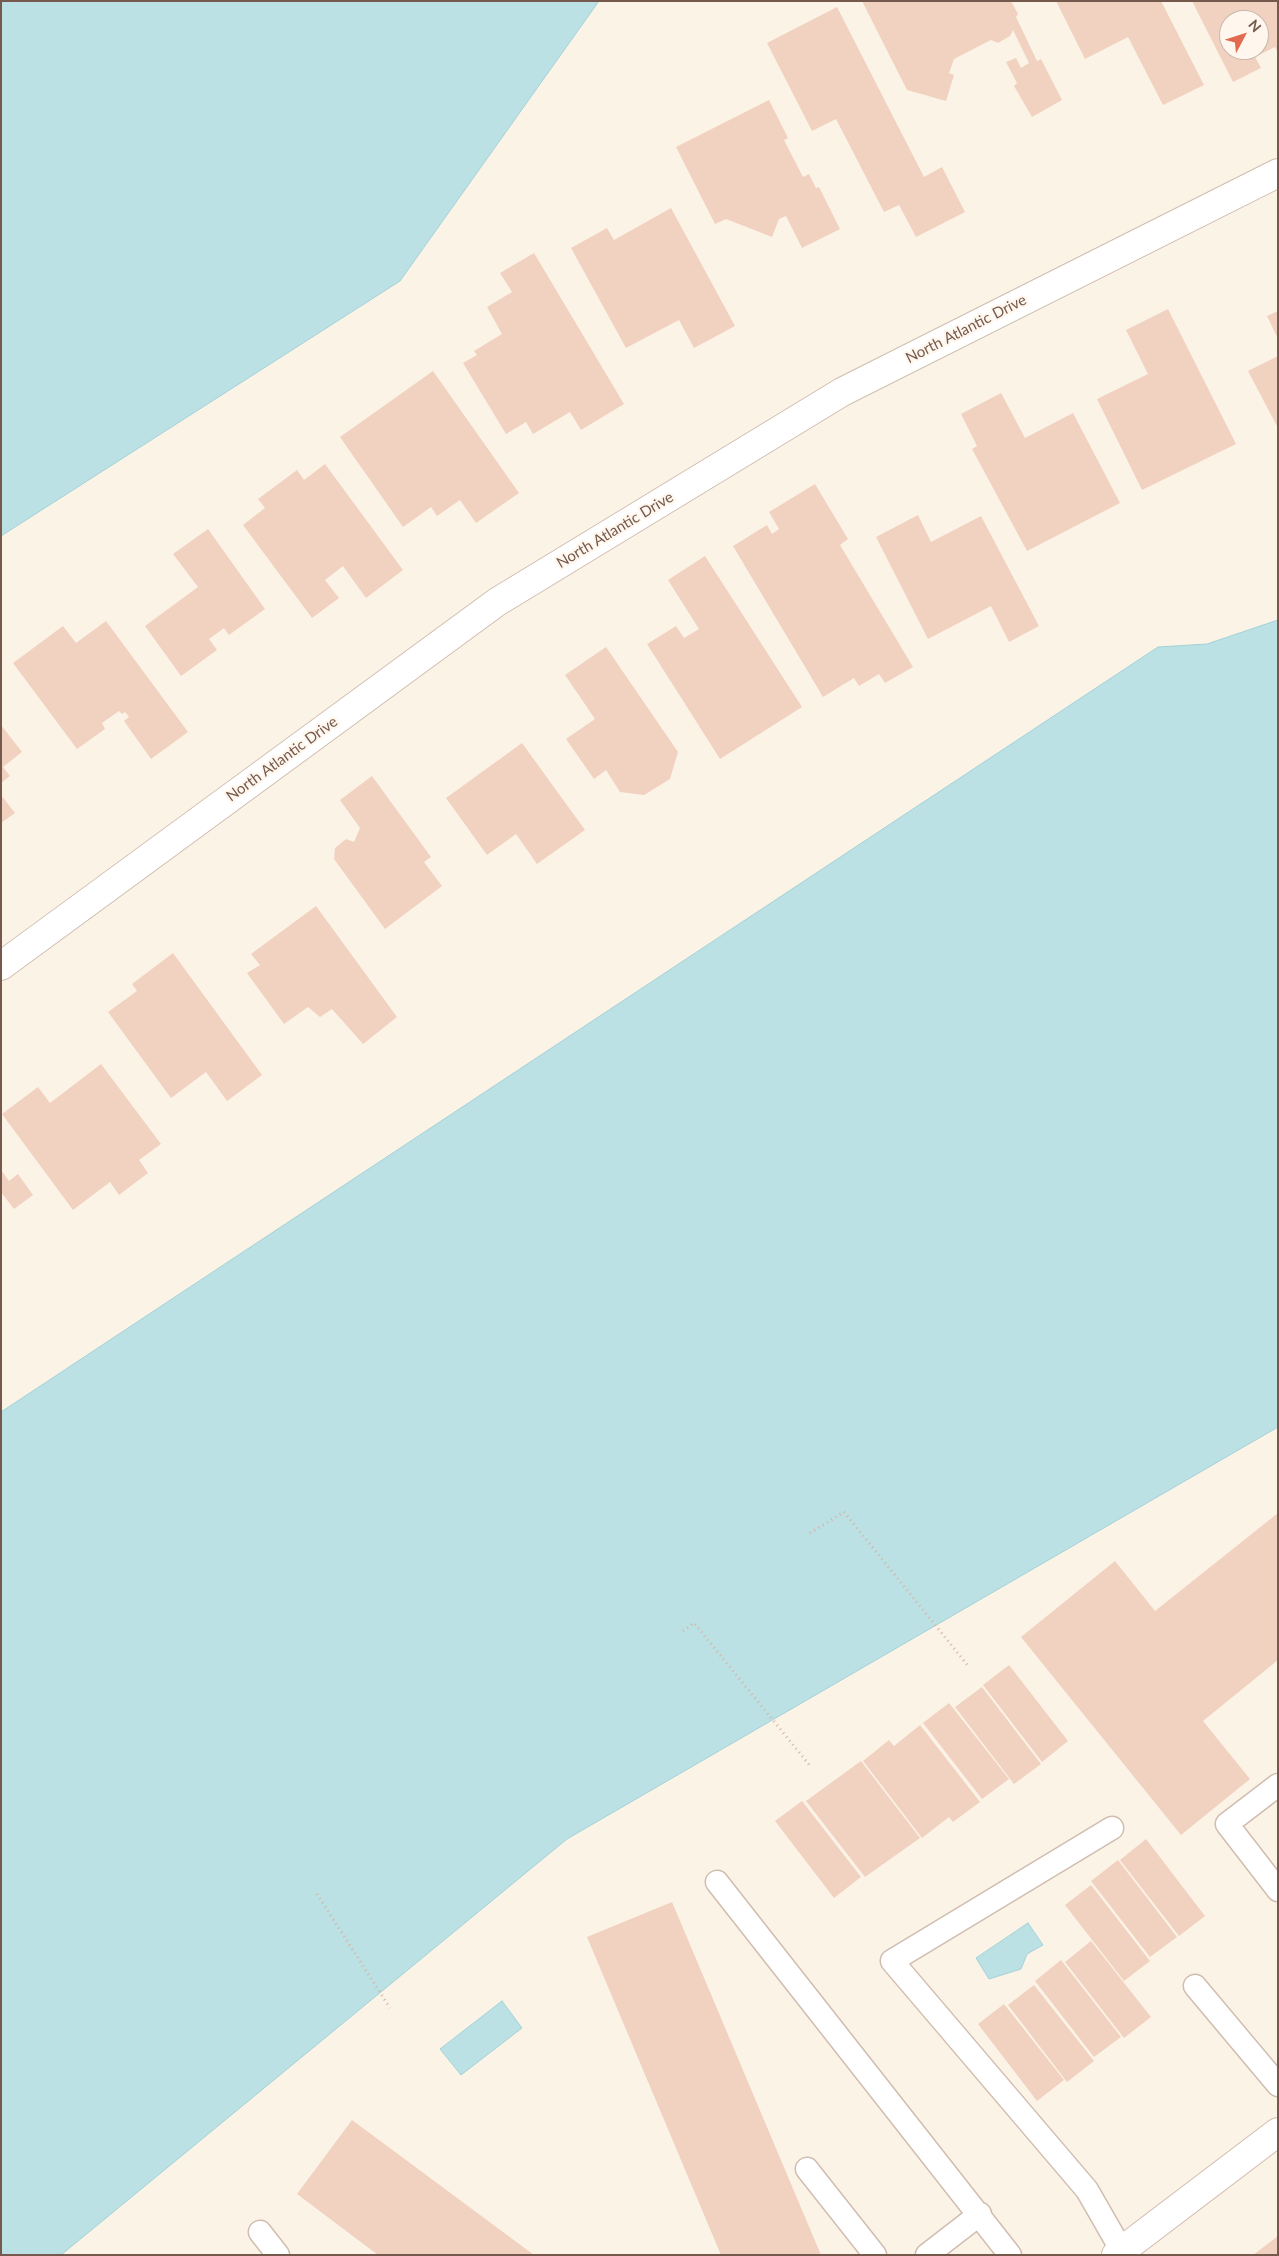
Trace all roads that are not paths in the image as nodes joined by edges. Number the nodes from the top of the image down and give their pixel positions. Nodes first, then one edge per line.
1 (1278, 173) edge
2 (1, 966) edge
3 (1278, 1785) edge
4 (1112, 1828) dead end
5 (717, 1882) dead end
6 (1278, 1890) edge
7 (1195, 1986) dead end
8 (1278, 2085) edge
9 (1278, 2132) edge
10 (807, 2169) dead end
11 (980, 2214) junction
12 (260, 2232) dead end
13 (1119, 2253) edge
14 (278, 2255) edge
15 (875, 2255) edge
16 (928, 2255) edge
17 (1010, 2255) edge

1 - 2 street, North Atlantic Drive
3 - 6 lane
4 - 13 lane
5 - 11 lane
7 - 8 lane
9 - 13 street
10 - 15 lane
11 - 16 lane
11 - 17 lane
12 - 14 lane

